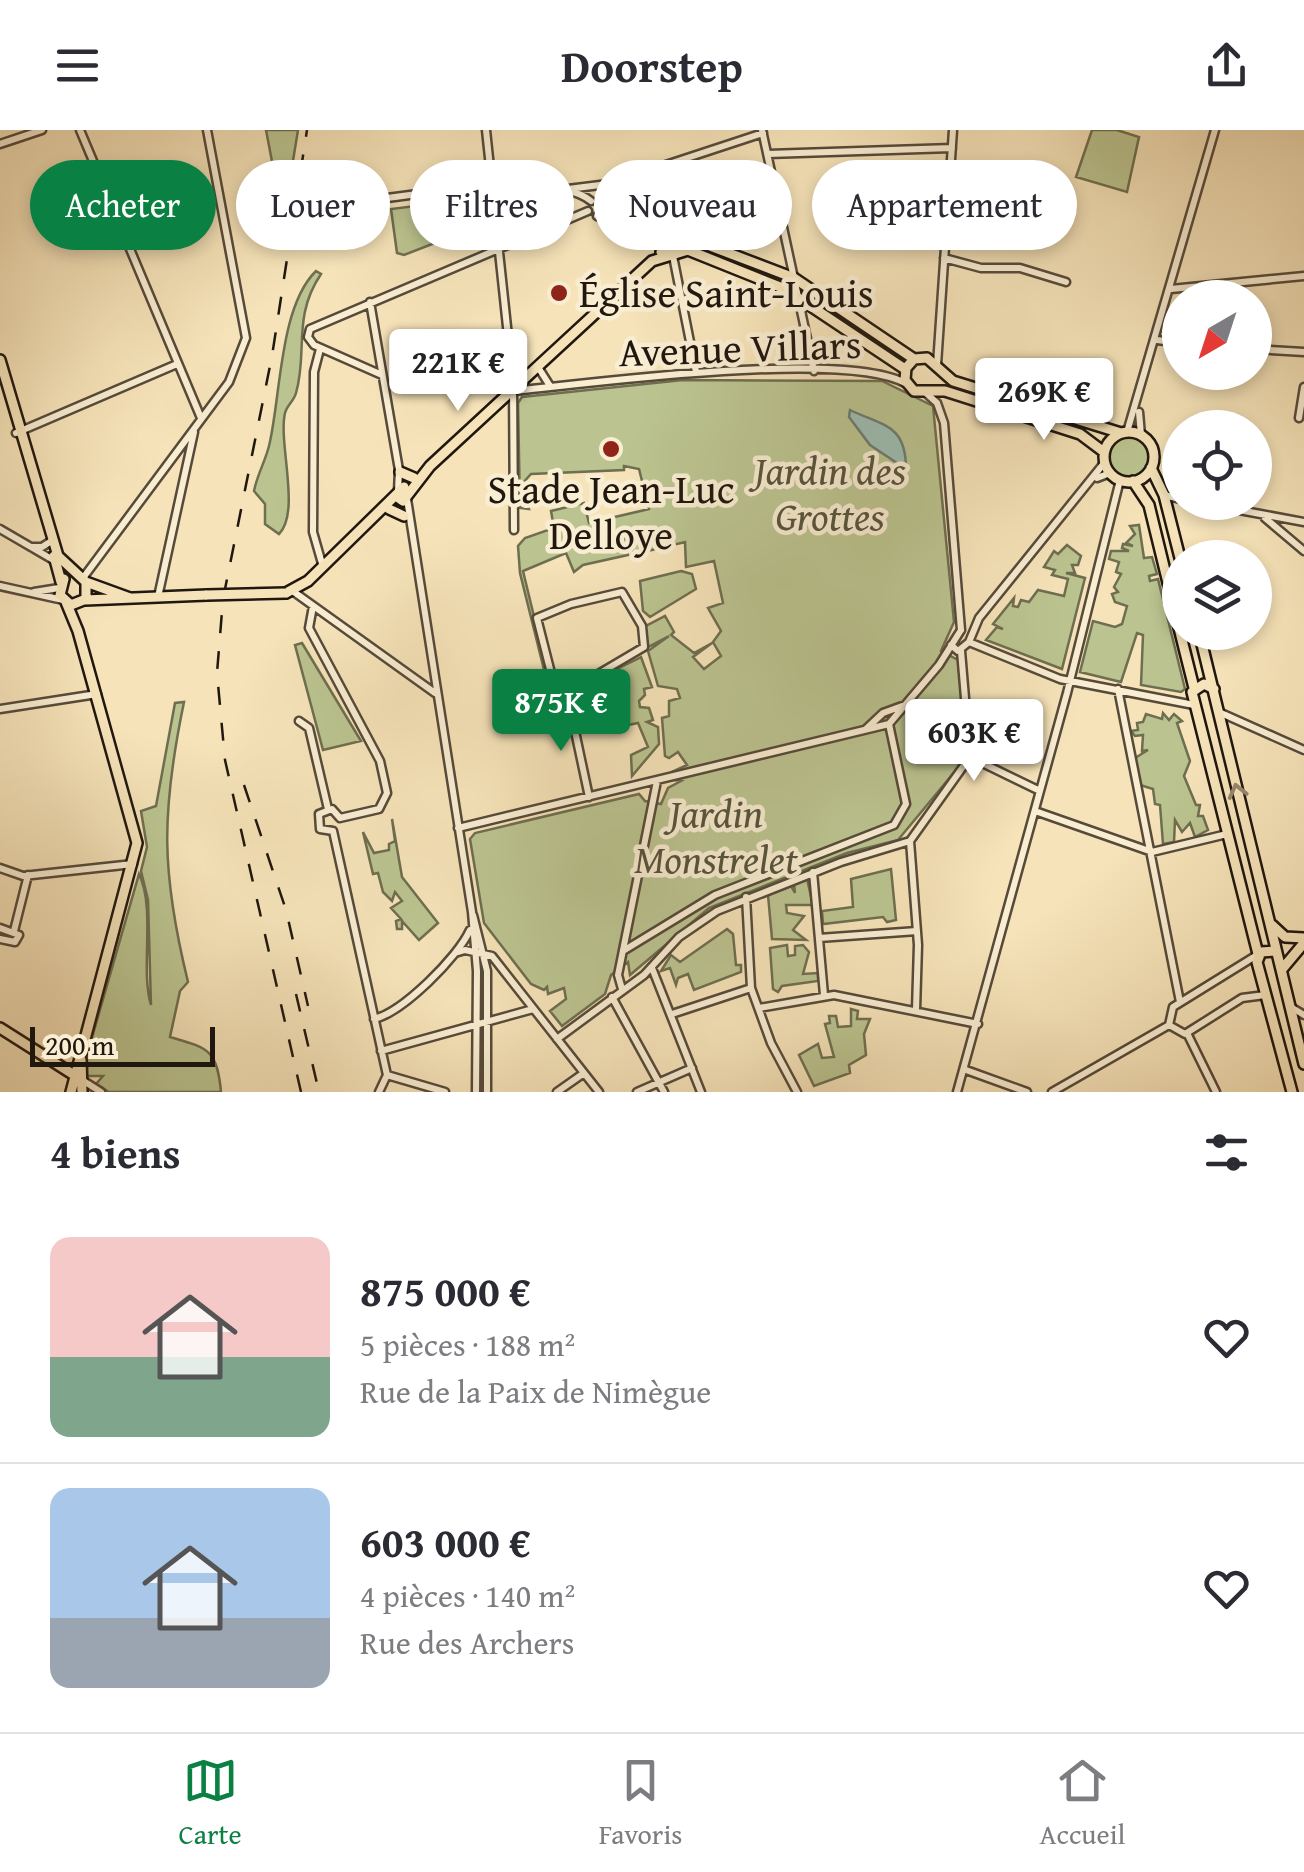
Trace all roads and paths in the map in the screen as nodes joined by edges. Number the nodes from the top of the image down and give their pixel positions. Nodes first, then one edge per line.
1 (42, 130) edge
2 (80, 130) edge
3 (208, 130) edge
4 (486, 130) edge
5 (953, 130) edge
6 (1214, 130) edge
7 (762, 132) edge
8 (0, 144) edge
9 (952, 148) junction
10 (768, 154) junction
11 (489, 160) edge
12 (679, 160) edge
13 (594, 204) edge
14 (588, 211) junction
15 (594, 215) edge
16 (574, 217) edge
17 (493, 250) edge
18 (498, 250) edge
19 (667, 250) edge
20 (668, 250) edge
21 (668, 250) edge
22 (671, 253) junction
23 (944, 258) junction
24 (1304, 276) edge
25 (794, 278) junction
26 (1173, 280) edge
27 (1263, 280) edge
28 (1066, 282) dead end
29 (798, 298) junction
30 (370, 302) junction
31 (1162, 322) edge
32 (1157, 340) junction
33 (1162, 340) edge
34 (936, 342) junction
35 (320, 349) junction
36 (1272, 350) edge
37 (1304, 352) edge
38 (918, 358) junction
39 (0, 360) edge
40 (178, 364) junction
41 (538, 367) junction
42 (905, 370) junction
43 (938, 370) junction
44 (814, 371) junction
45 (696, 372) junction
46 (382, 375) junction
47 (0, 379) edge
48 (907, 384) junction
49 (551, 387) junction
50 (1304, 387) edge
51 (928, 390) junction
52 (512, 391) junction
53 (1140, 404) junction
54 (201, 418) junction
55 (1300, 418) dead end
56 (194, 430) junction
57 (19, 433) junction
58 (1124, 433) junction
59 (1141, 436) junction
60 (1104, 457) junction
61 (430, 466) junction
62 (1150, 468) junction
63 (400, 471) junction
64 (1110, 473) junction
65 (414, 478) junction
66 (1095, 478) junction
67 (1120, 480) junction
68 (1133, 481) junction
69 (1162, 491) edge
70 (402, 494) junction
71 (389, 509) junction
72 (1272, 518) edge
73 (374, 519) junction
74 (406, 520) junction
75 (1268, 520) edge
76 (1292, 520) junction
77 (1304, 522) edge
78 (0, 529) edge
79 (514, 530) dead end
80 (1285, 534) junction
81 (51, 540) junction
82 (30, 546) junction
83 (1304, 551) edge
84 (1162, 558) edge
85 (56, 562) junction
86 (323, 567) junction
87 (82, 578) junction
88 (60, 585) junction
89 (0, 586) edge
90 (28, 592) junction
91 (290, 593) junction
92 (158, 597) junction
93 (130, 598) junction
94 (64, 601) junction
95 (82, 602) junction
96 (313, 606) junction
97 (78, 631) junction
98 (966, 634) junction
99 (950, 645) junction
100 (1184, 650) edge
101 (1204, 650) edge
102 (959, 651) junction
103 (940, 665) junction
104 (433, 673) junction
105 (419, 681) junction
106 (1069, 681) junction
107 (1118, 689) junction
108 (1214, 689) junction
109 (1193, 690) junction
110 (97, 694) junction
111 (436, 694) junction
112 (1179, 700) junction
113 (569, 703) junction
114 (1195, 705) junction
115 (0, 709) edge
116 (1222, 713) junction
117 (1236, 719) junction
118 (886, 720) junction
119 (300, 721) dead end
120 (1223, 729) junction
121 (1204, 734) junction
122 (1304, 750) edge
123 (970, 758) junction
124 (656, 781) junction
125 (1040, 790) junction
126 (588, 797) junction
127 (328, 809) junction
128 (1035, 810) junction
129 (340, 818) junction
130 (458, 828) junction
131 (333, 832) junction
132 (1228, 833) junction
133 (910, 841) junction
134 (1146, 850) junction
135 (134, 864) junction
136 (0, 868) edge
137 (813, 872) junction
138 (28, 876) junction
139 (746, 897) junction
140 (472, 912) junction
141 (1270, 922) junction
142 (471, 924) junction
143 (0, 928) edge
144 (14, 931) junction
145 (917, 931) junction
146 (819, 938) junction
147 (0, 939) edge
148 (1304, 940) edge
149 (623, 951) junction
150 (480, 952) junction
151 (1276, 952) junction
152 (455, 954) junction
153 (1258, 954) junction
154 (652, 968) junction
155 (1282, 968) junction
156 (751, 988) junction
157 (622, 989) junction
158 (1286, 990) junction
159 (824, 995) junction
160 (612, 997) junction
161 (1268, 997) junction
162 (1180, 1002) junction
163 (1289, 1006) junction
164 (533, 1008) junction
165 (758, 1008) junction
166 (916, 1010) junction
167 (671, 1014) junction
168 (1304, 1017) edge
169 (374, 1019) junction
170 (486, 1023) junction
171 (978, 1024) junction
172 (476, 1026) junction
173 (1169, 1026) junction
174 (0, 1028) edge
175 (1296, 1028) junction
176 (1187, 1033) junction
177 (557, 1039) junction
178 (382, 1050) junction
179 (1304, 1064) edge
180 (692, 1068) junction
181 (966, 1070) junction
182 (584, 1074) junction
183 (388, 1075) junction
184 (77, 1077) junction
185 (656, 1082) junction
186 (71, 1092) edge
187 (82, 1092) edge
188 (101, 1092) edge
189 (379, 1092) edge
190 (445, 1092) edge
191 (476, 1092) edge
192 (487, 1092) edge
193 (557, 1092) edge
194 (599, 1092) edge
195 (637, 1092) edge
196 (664, 1092) edge
197 (701, 1092) edge
198 (797, 1092) edge
199 (957, 1092) edge
200 (1027, 1092) edge
201 (1052, 1092) edge
202 (1216, 1092) edge
203 (1292, 1092) edge

1 - 8 street
2 - 40 street
3 - 54 street
4 - 11 street
5 - 9 street
6 - 26 street
7 - 10 street
7 - 12 street
9 - 10 street
9 - 23 street
10 - 25 street
13 - 14 street
14 - 15 street
14 - 16 street
17 - 30 street
18 - 52 street
19 - 22 street
20 - 22 street
21 - 22 street
22 - 25 main road
22 - 29 main road
22 - 41 main road
22 - 45 street
23 - 28 street
23 - 34 street
24 - 27 street
25 - 29 street
25 - 38 main road
29 - 42 main road
29 - 44 street
30 - 35 street
30 - 46 street
31 - 32 street
32 - 33 street
32 - 53 street
34 - 38 street
34 - 43 street
35 - 46 street
35 - 86 street
36 - 37 street
38 - 42 main road
38 - 43 main road
39 - 57 main road
40 - 54 street
40 - 57 street
41 - 49 street
41 - 52 main road
42 - 48 main road
43 - 51 main road
43 - 58 main road
44 - 45 street, Avenue Villars
44 - 48 street, Avenue Villars
45 - 49 street, Avenue Villars
46 - 63 street
47 - 57 main road
48 - 51 main road
49 - 52 street, Avenue Villars
50 - 55 street
51 - 60 main road
51 - 98 street
52 - 61 main road
52 - 79 street
53 - 58 street
53 - 59 street
54 - 56 street
56 - 87 street
56 - 92 street
57 - 81 main road
58 - 59 main road
58 - 60 main road
59 - 62 main road
60 - 64 main road
60 - 66 street
61 - 65 main road
61 - 70 main road
62 - 68 main road
62 - 69 main road
63 - 65 main road
63 - 70 street
64 - 66 street
64 - 67 main road
65 - 70 main road
66 - 98 street
67 - 68 main road
67 - 106 street
68 - 84 main road
70 - 71 main road
70 - 73 main road
70 - 74 street
71 - 73 main road
71 - 74 main road
72 - 76 street
73 - 86 main road
74 - 104 street
75 - 80 street
76 - 77 street
76 - 80 street
78 - 82 street
80 - 83 street
81 - 82 street
81 - 85 main road
81 - 87 main road
82 - 85 street
85 - 88 main road
86 - 91 main road
87 - 88 main road
87 - 93 main road
87 - 95 main road
88 - 90 street
88 - 94 main road
89 - 90 street
90 - 94 street
91 - 92 main road, bridge
91 - 96 street
92 - 93 main road
93 - 95 main road
94 - 95 main road
94 - 97 main road
95 - 97 main road
96 - 105 street
96 - 129 street
97 - 110 main road
98 - 99 street
98 - 102 street
98 - 106 street
99 - 102 street
99 - 103 street
100 - 109 main road
101 - 108 main road
102 - 103 street
102 - 123 street
103 - 118 street
104 - 105 street
104 - 111 street
105 - 111 street
106 - 107 street
106 - 125 street
107 - 112 street
107 - 134 street
108 - 109 main road
108 - 116 main road
109 - 112 street
109 - 114 main road
110 - 115 street
110 - 135 main road
111 - 130 street
112 - 114 street
113 - 113 street
113 - 126 street
114 - 121 main road
116 - 117 street
116 - 120 main road
117 - 120 street
117 - 122 street
118 - 124 street
118 - 149 street
119 - 127 street
120 - 121 main road
141 -> 120 main road
121 - 132 main road
123 - 125 street
123 - 133 street
124 - 126 street
124 - 149 street
125 - 128 street
126 - 130 street
127 - 129 street
127 - 131 street
128 - 134 street
128 - 171 street
129 - 131 street
130 - 140 street
131 - 169 street
132 - 134 street
132 - 153 main road
133 - 137 street
133 - 145 street
134 - 162 street
135 - 138 street
135 - 184 main road
136 - 138 street
137 - 139 street
137 - 146 street
138 - 144 street
139 - 154 street
139 - 156 street
140 - 142 street
140 - 150 street
141 - 148 main road
141 - 151 main road
142 - 150 street
142 - 152 street
143 - 144 street
144 - 147 street
145 - 146 street
145 - 166 street
146 - 159 street
148 - 151 main road
148 - 155 main road
149 - 157 street
150 - 152 street
150 - 164 street
150 - 170 street
150 - 172 street
151 - 153 main road
151 - 155 main road
152 - 169 street
153 - 161 main road
153 - 162 street
154 - 157 street
154 - 167 street
155 - 158 main road
156 - 165 street
156 - 167 street
157 - 160 street
158 - 161 main road
158 - 163 main road
159 - 165 street
159 - 166 street
160 - 177 street
160 - 185 street
161 - 176 street
161 - 203 main road
162 - 173 street
163 - 168 street
163 - 175 main road
164 - 170 street
164 - 177 street
165 - 198 street
166 - 171 street
167 - 180 street
168 - 175 street
169 - 178 street
170 - 172 street
170 - 192 street
171 - 181 street
172 - 178 street
172 - 191 street
173 - 176 street
173 - 201 street
174 - 184 main road
175 - 179 main road
176 - 202 street
177 - 182 street
178 - 183 street
180 - 185 street
180 - 197 street
181 - 199 street
181 - 200 street
182 - 193 street
182 - 194 street
183 - 189 street
183 - 190 street
184 - 186 main road
184 - 187 main road
184 - 188 street
185 - 195 street
185 - 196 street

